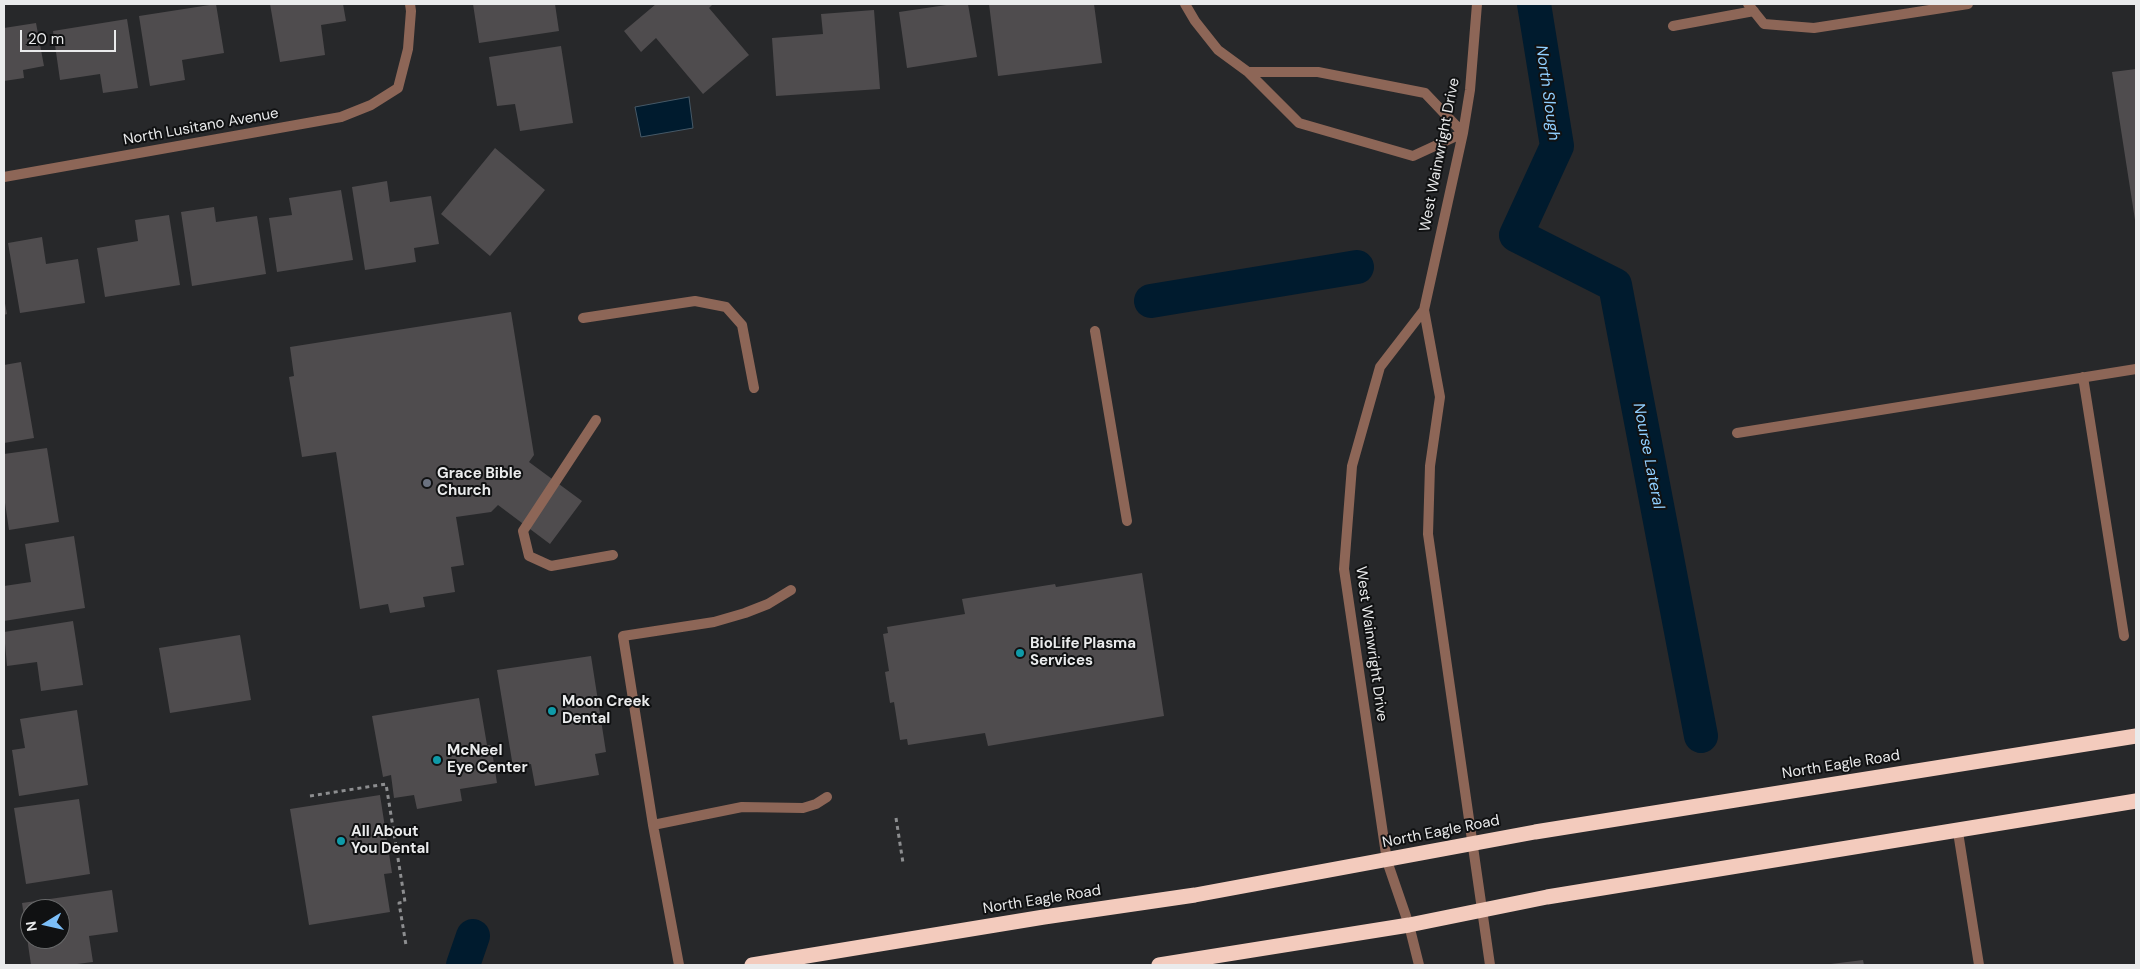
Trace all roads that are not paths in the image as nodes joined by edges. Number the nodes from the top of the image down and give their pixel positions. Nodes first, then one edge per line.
1 (410, 4) edge
2 (1185, 4) edge
3 (1477, 4) edge
4 (1968, 4) edge
5 (1751, 8) edge
6 (1673, 26) dead end
7 (1248, 72) junction
8 (1463, 132) junction
9 (4, 177) edge
10 (1424, 310) junction
11 (584, 318) dead end
12 (1095, 331) dead end
13 (2136, 369) edge
14 (2084, 377) junction
15 (754, 388) dead end
16 (596, 420) dead end
17 (1737, 432) dead end
18 (1127, 520) dead end
19 (614, 555) dead end
20 (791, 590) dead end
21 (2124, 636) dead end
22 (2136, 736) edge
23 (826, 797) dead end
24 (2136, 801) edge
25 (653, 825) junction
26 (1958, 832) junction
27 (1472, 843) junction
28 (1387, 860) junction
29 (1483, 910) junction
30 (1409, 925) junction
31 (679, 965) edge
32 (752, 965) edge
33 (1159, 965) edge
34 (1419, 965) edge
35 (1490, 965) edge
36 (1979, 965) edge

1 - 9 street, North Lusitano Avenue
2 - 7 street
3 - 8 street, West Wainwright Drive
4 - 5 street
5 - 6 street
7 - 8 street
7 - 8 street
8 - 10 street, West Wainwright Drive
10 - 27 street, West Wainwright Drive
10 - 28 street, West Wainwright Drive
11 - 15 street
12 - 18 street
13 - 14 street
14 - 17 street
14 - 21 street
16 - 19 street
20 - 25 street
22 - 27 highway, North Eagle Road
23 - 25 street
24 - 26 highway
25 - 31 street
26 - 29 highway
26 - 36 street
27 - 28 highway, North Eagle Road
27 - 29 street, West Wainwright Drive
28 - 30 street, West Wainwright Drive
28 - 32 highway, North Eagle Road
29 - 30 highway
29 - 35 street, West Wainwright Drive
30 - 33 highway
30 - 34 street, West Wainwright Drive

